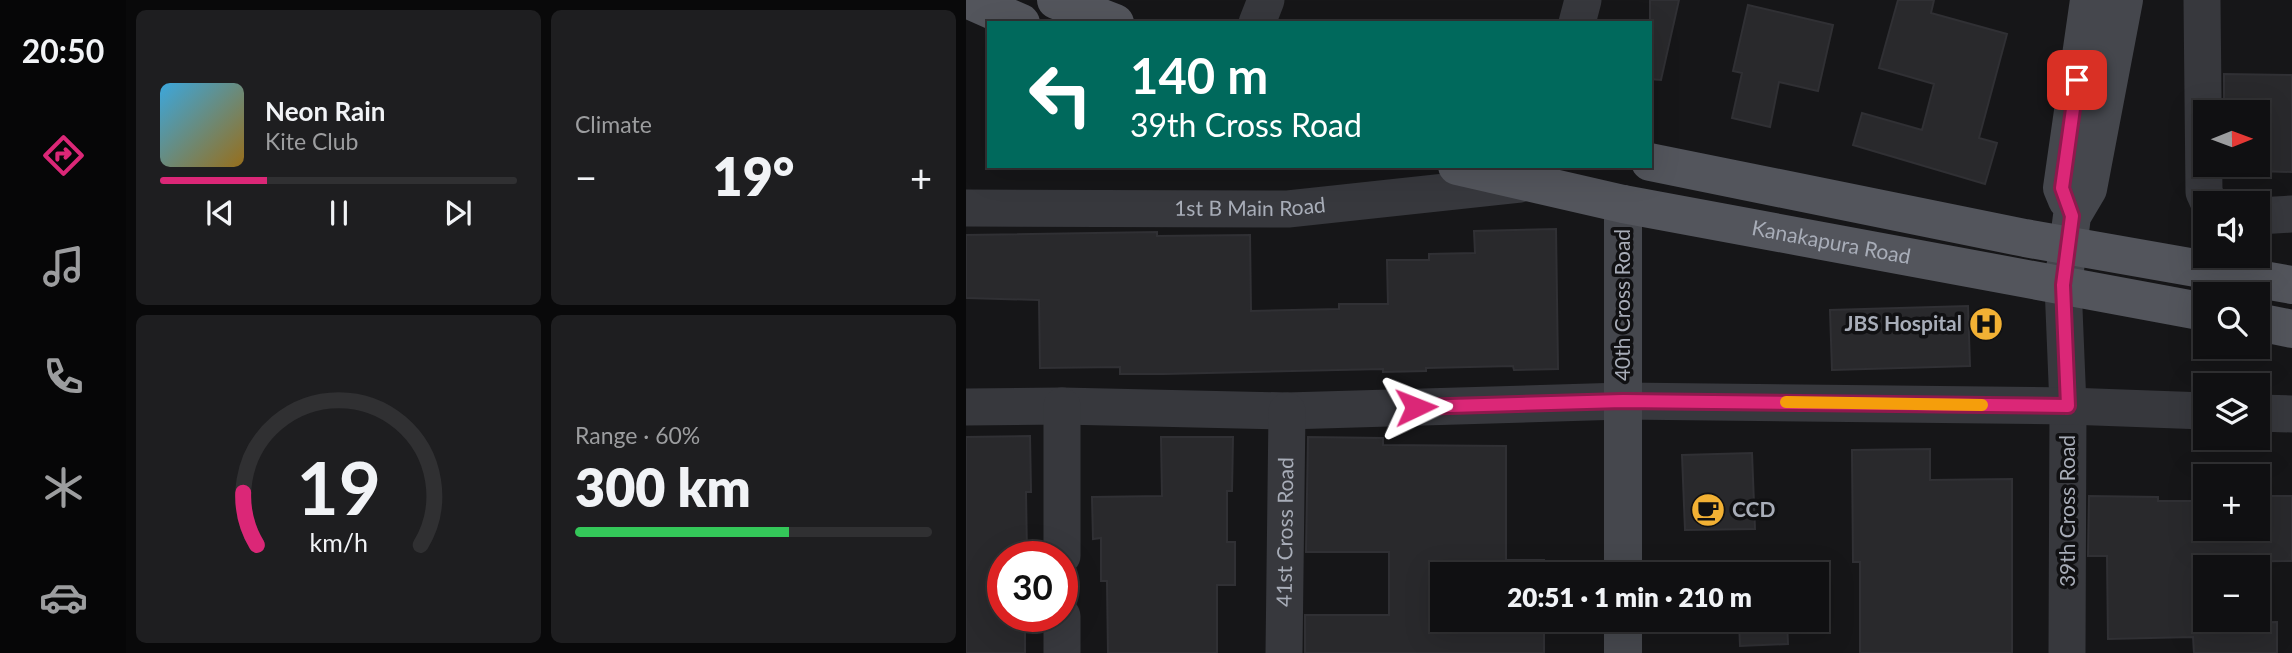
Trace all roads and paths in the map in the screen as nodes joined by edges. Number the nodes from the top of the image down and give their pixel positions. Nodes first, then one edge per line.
1 (969, 0) edge
2 (1056, 0) edge
3 (1266, 0) edge
4 (1583, 0) edge
5 (2089, 0) edge
6 (2124, 0) edge
7 (2202, 0) edge
8 (1016, 21) edge
9 (1110, 21) edge
10 (1258, 21) edge
11 (1578, 21) edge
12 (1652, 162) edge
13 (1466, 168) edge
14 (1533, 183) junction
15 (966, 191) edge
16 (2204, 191) edge
17 (1623, 204) junction
18 (966, 208) edge
19 (1028, 208) junction
20 (2292, 214) edge
21 (2270, 215) edge
22 (2070, 231) junction
23 (2063, 285) junction
24 (2292, 285) edge
25 (2193, 310) edge
26 (2270, 324) edge
27 (2292, 329) edge
28 (1623, 401) junction
29 (1062, 406) junction
30 (2068, 406) junction
31 (966, 407) edge
32 (1287, 411) junction
33 (2193, 411) edge
34 (2270, 413) edge
35 (2292, 414) edge
36 (1062, 541) edge
37 (1623, 562) edge
38 (1062, 632) edge
39 (1623, 632) edge
40 (1062, 653) edge
41 (1284, 653) edge
42 (1623, 653) edge
43 (2067, 653) edge

1 - 8 main road
2 - 9 main road
3 - 10 street
4 - 11 street
5 - 22 main road
6 - 22 main road
7 - 16 street
12 - 22 main road
13 - 14 main road, Kanakapura Road
14 - 17 main road, Kanakapura Road
14 - 19 street, 1st B Main Road
15 - 19 street
17 - 23 main road, Kanakapura Road
17 - 28 main road, 40th Cross Road
18 - 19 street, 1st B Main Road
20 - 21 street
22 - 23 main road
22 - 24 main road
23 - 25 main road, Kanakapura Road
23 - 30 street, 39th Cross Road
26 - 27 main road
28 - 30 street
28 - 32 street
28 - 37 main road, 40th Cross Road
29 - 31 street
29 - 32 street
29 - 36 street
30 - 33 street
30 - 43 street, 39th Cross Road
32 - 41 street, 41st Cross Road
34 - 35 street
38 - 40 street
39 - 42 main road

